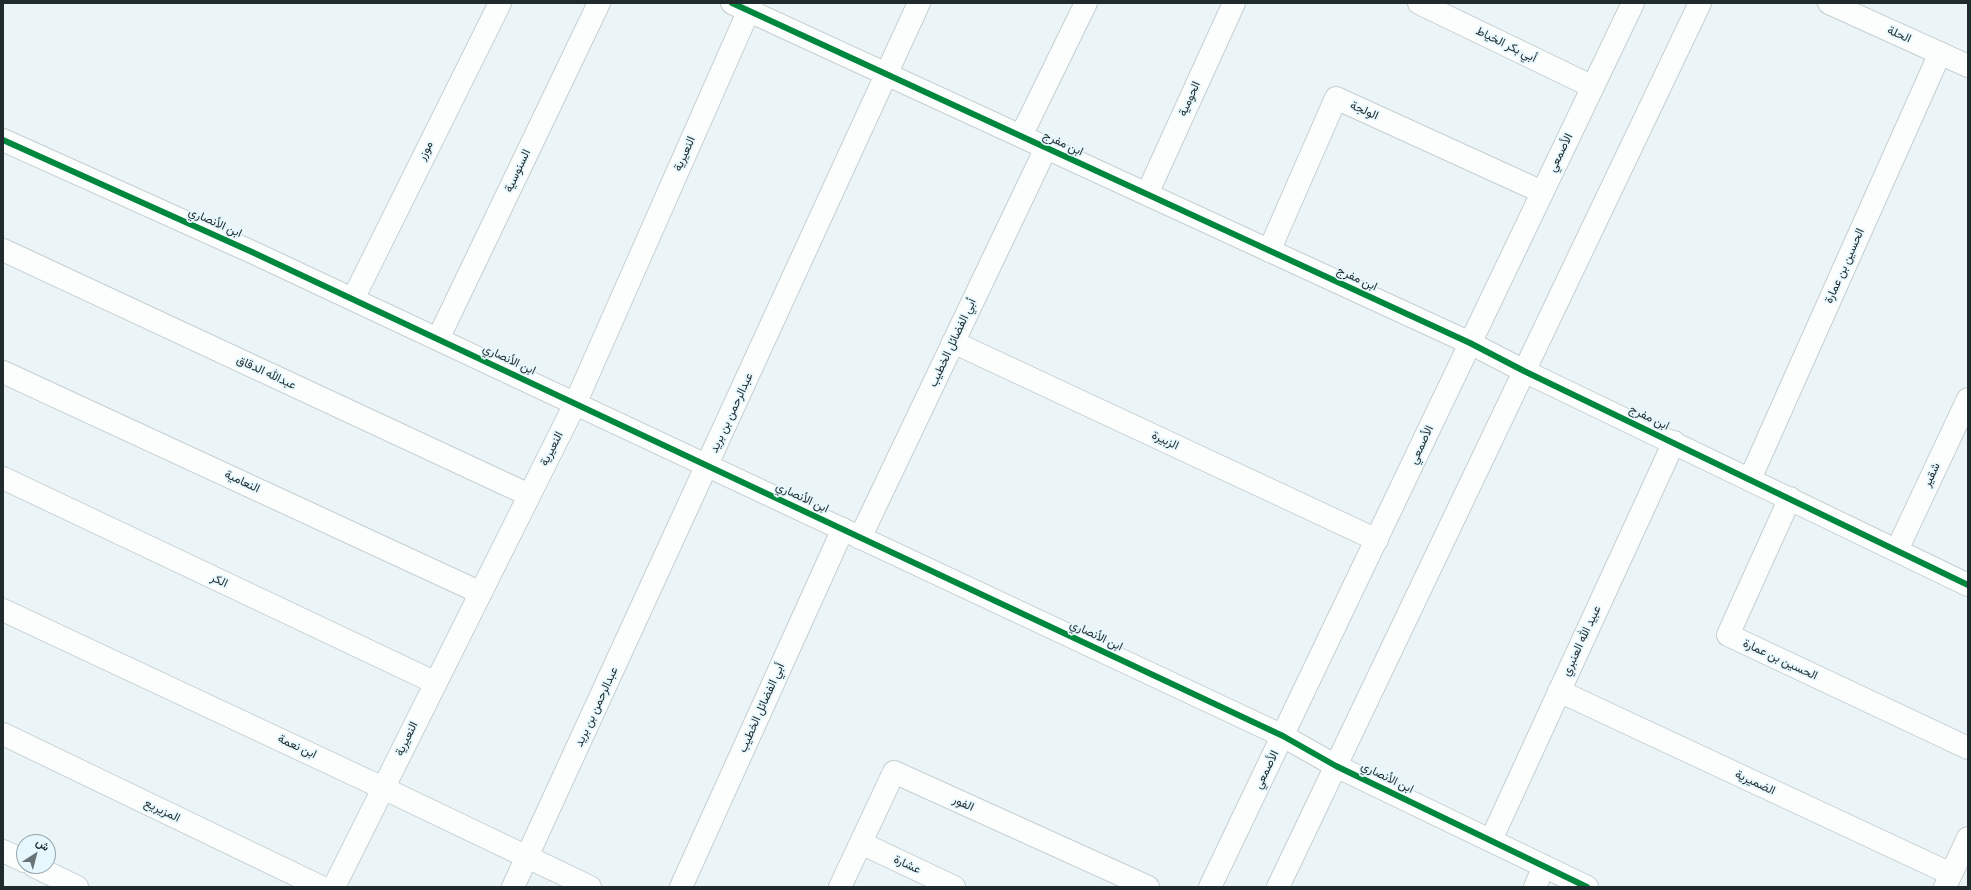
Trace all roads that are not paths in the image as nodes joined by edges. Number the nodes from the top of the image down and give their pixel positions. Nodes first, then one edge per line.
1 (500, 3) edge
2 (599, 3) edge
3 (919, 3) edge
4 (1086, 3) edge
5 (1234, 3) edge
6 (1419, 3) edge
7 (1633, 3) edge
8 (1700, 3) edge
9 (1829, 3) edge
10 (744, 6) edge
11 (1940, 53) junction
12 (1968, 66) edge
13 (887, 74) junction
14 (1593, 87) junction
15 (1021, 136) junction
16 (3, 140) edge
17 (1046, 148) junction
18 (1542, 192) junction
19 (1147, 194) junction
20 (3, 250) edge
21 (1269, 251) junction
22 (353, 299) junction
23 (438, 339) junction
24 (953, 342) junction
25 (1470, 343) junction
26 (1524, 371) junction
27 (3, 372) edge
28 (1968, 400) edge
29 (575, 404) junction
30 (1674, 442) junction
31 (708, 466) junction
32 (3, 478) edge
33 (1750, 479) junction
34 (529, 495) junction
35 (1790, 498) junction
36 (851, 534) junction
37 (1377, 540) junction
38 (1897, 550) junction
39 (1968, 585) edge
40 (481, 593) junction
41 (3, 610) edge
42 (436, 683) junction
43 (1559, 691) junction
44 (3, 734) edge
45 (1283, 736) junction
46 (1968, 748) edge
47 (1336, 766) junction
48 (383, 788) junction
49 (1968, 838) edge
50 (1491, 840) junction
51 (861, 843) junction
52 (3, 851) edge
53 (16, 857) edge
54 (527, 857) junction
55 (1544, 866) junction
56 (50, 874) edge
57 (1948, 880) edge
58 (77, 887) edge
59 (321, 887) edge
60 (334, 887) edge
61 (513, 887) edge
62 (590, 887) edge
63 (681, 887) edge
64 (840, 887) edge
65 (954, 887) edge
66 (1148, 887) edge
67 (1210, 887) edge
68 (1278, 887) edge
69 (1535, 887) edge
70 (1587, 887) edge

1 - 22 street, موزر
2 - 23 street, السنوسية
3 - 13 street, عبدالرحمن بن بريد
4 - 15 street
5 - 19 street, الحومية
6 - 14 street, أبي بكر الخياط
7 - 14 street, الأصمعي
8 - 26 street
9 - 11 street, الحلة
10 - 13 street, ابن مفرج
10 - 29 street, النعيرية
11 - 12 street, الحلة
11 - 33 street, الحسين بن عمارة
13 - 15 street, ابن مفرج
13 - 31 street, عبدالرحمن بن بريد
14 - 18 street, الأصمعي
15 - 17 street, ابن مفرج
16 - 22 street, ابن الأنصاري
17 - 19 street, ابن مفرج
17 - 24 street, أبي الفضائل الخطيب
18 - 21 street, الولجة
18 - 25 street, الأصمعي
19 - 21 street, ابن مفرج
20 - 34 street, عبدالله الدقاق
21 - 25 street, ابن مفرج
22 - 23 street, ابن الأنصاري
23 - 29 street, ابن الأنصاري
24 - 36 street, أبي الفضائل الخطيب
24 - 37 street, الزبيرة
25 - 26 street, ابن مفرج
25 - 37 street, الأصمعي
26 - 30 street, ابن مفرج
26 - 47 street
27 - 40 street, النعامية
28 - 38 street, شقير
29 - 31 street, ابن الأنصاري
29 - 34 street, النعيرية
30 - 33 street, ابن مفرج
30 - 43 street, عبيد الله العنبري
31 - 36 street, ابن الأنصاري
31 - 54 street, عبدالرحمن بن بريد
32 - 42 street, الكر
33 - 35 street, ابن مفرج
34 - 40 street, النعيرية
35 - 38 street, ابن مفرج
35 - 46 street, الحسين بن عمارة
36 - 45 street, ابن الأنصاري
36 - 63 street, أبي الفضائل الخطيب
37 - 45 street, الأصمعي
38 - 39 street, ابن مفرج
40 - 42 street, النعيرية
41 - 48 street, ابن نعمة
42 - 48 street, النعيرية
43 - 50 street, عبيد الله العنبري
43 - 57 street, الضميرية
44 - 59 street, المزيريع
45 - 47 street, ابن الأنصاري
45 - 67 street, الأصمعي
47 - 50 street, ابن الأنصاري
47 - 68 street
48 - 54 street, ابن نعمة
48 - 60 street, النعيرية
49 - 57 street
50 - 55 street, ابن الأنصاري
51 - 64 street, الفور
51 - 65 street, عشارة
51 - 66 street, الفور
52 - 53 street
54 - 61 street, عبدالرحمن بن بريد
54 - 62 street, ابن نعمة
55 - 69 street
55 - 70 street, ابن الأنصاري
56 - 58 street

